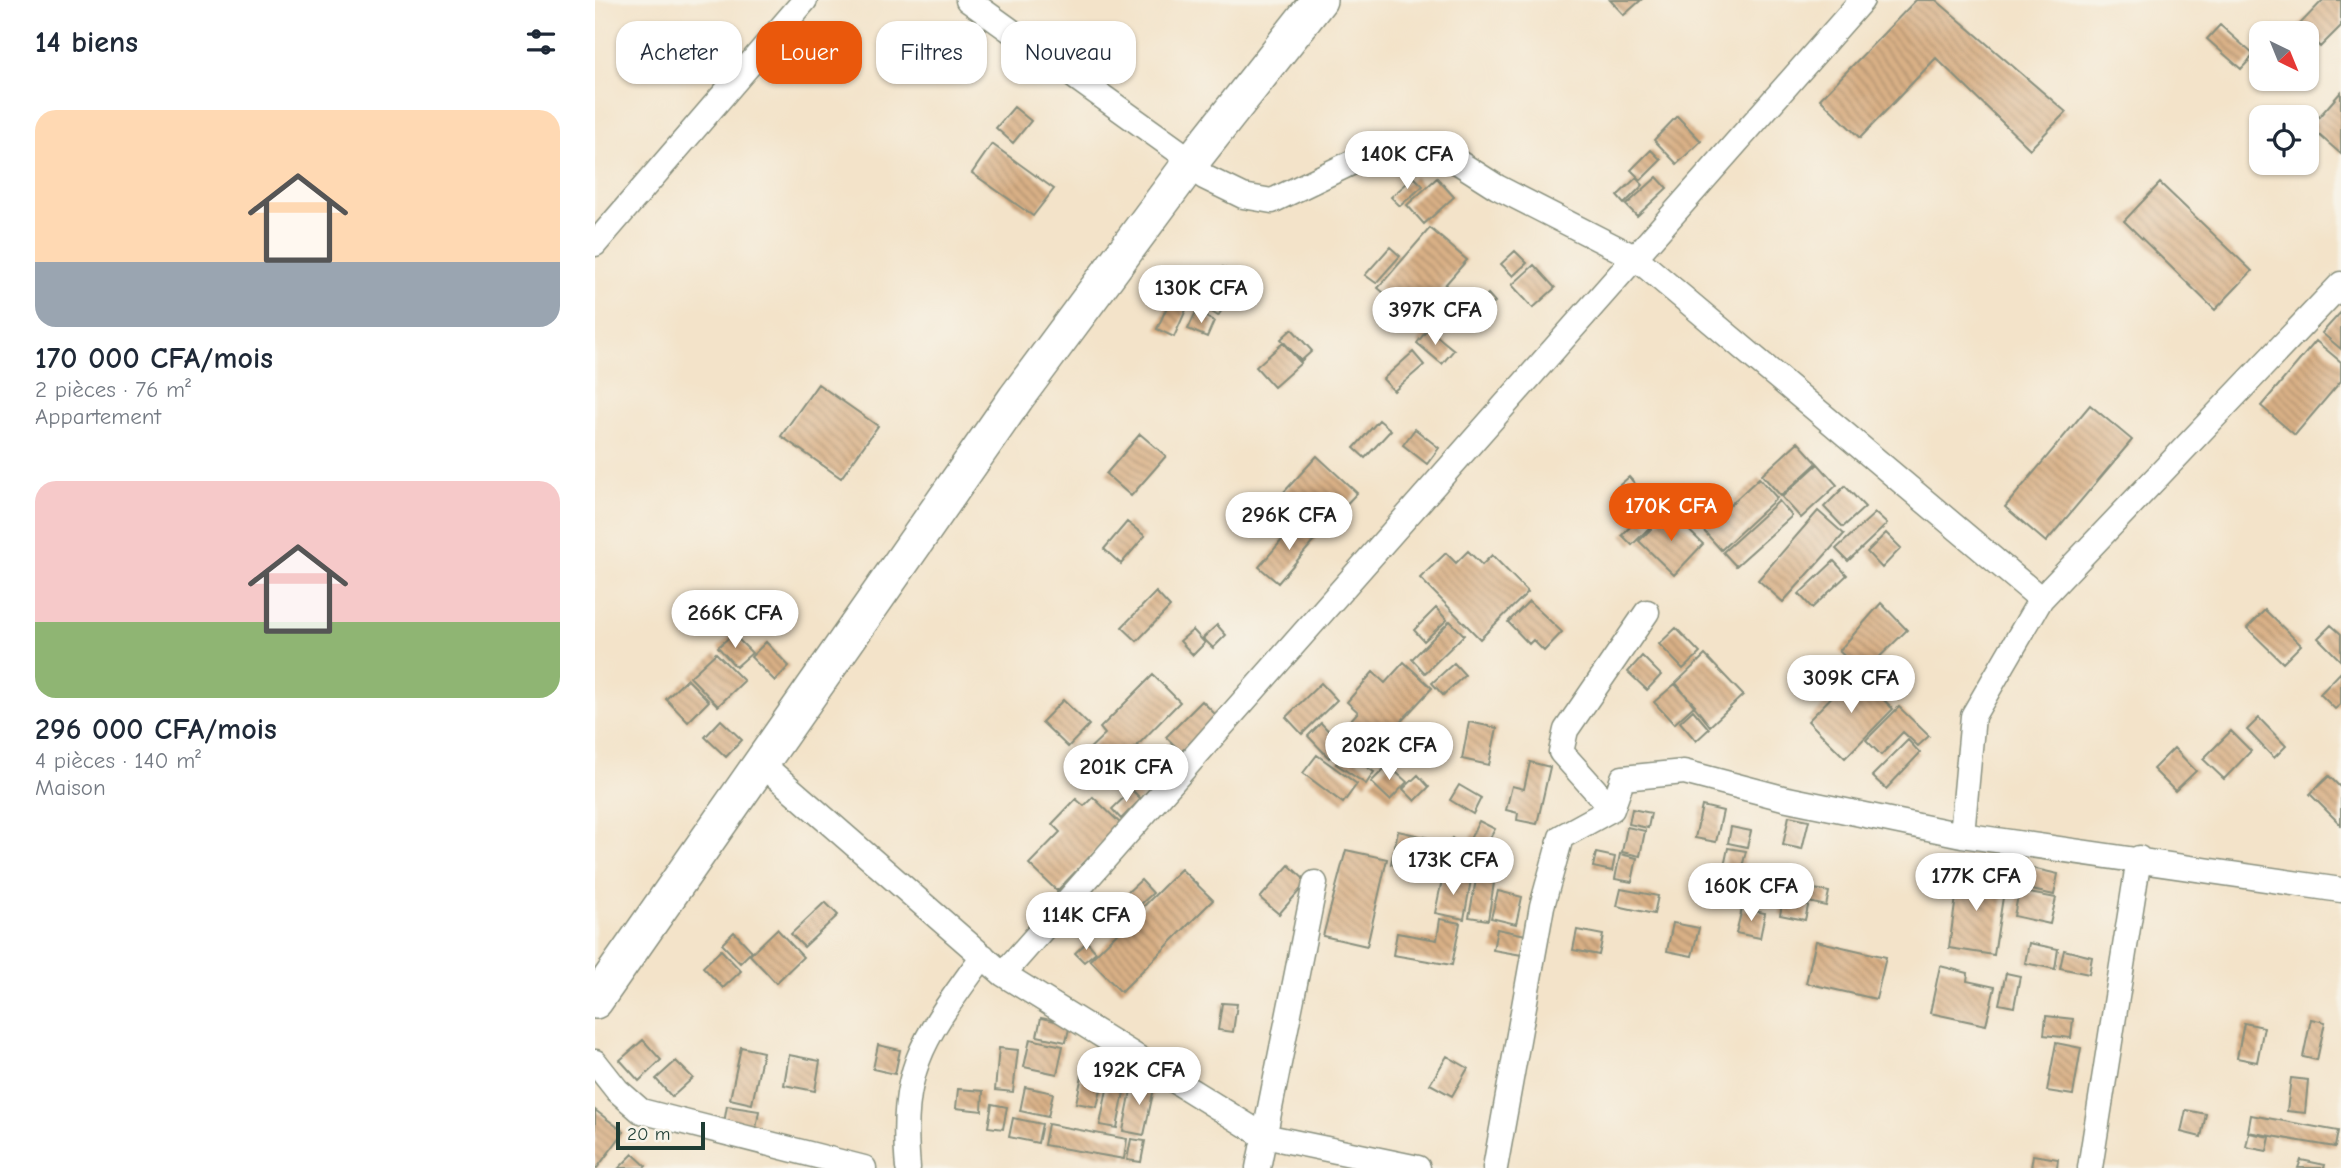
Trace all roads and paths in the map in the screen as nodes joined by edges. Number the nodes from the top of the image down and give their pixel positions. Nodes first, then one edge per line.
1 (805, 0) edge
2 (968, 0) edge
3 (1319, 0) edge
4 (1862, 0) edge
5 (1192, 161) junction
6 (595, 244) edge
7 (1636, 258) junction
8 (2341, 284) edge
9 (2041, 599) junction
10 (1647, 612) dead end
11 (763, 765) junction
12 (1612, 809) junction
13 (1962, 835) junction
14 (2139, 858) junction
15 (1315, 883) dead end
16 (2341, 890) edge
17 (983, 956) junction
18 (1003, 974) junction
19 (595, 1001) edge
20 (595, 1062) edge
21 (1264, 1136) junction
22 (864, 1168) edge
23 (908, 1168) edge
24 (1258, 1168) edge
25 (1418, 1168) edge
26 (1495, 1168) edge
27 (2089, 1168) edge

1 - 6 street
2 - 5 street
3 - 5 street
4 - 7 street
5 - 7 street
5 - 11 street
7 - 9 street
7 - 18 street
8 - 9 street
9 - 13 street
10 - 12 street
11 - 17 street
11 - 19 street
12 - 13 street
12 - 26 street
13 - 14 street
14 - 16 street
14 - 27 street
15 - 21 street
17 - 18 street
17 - 23 street
18 - 21 street
20 - 22 street
21 - 24 street
21 - 25 street

